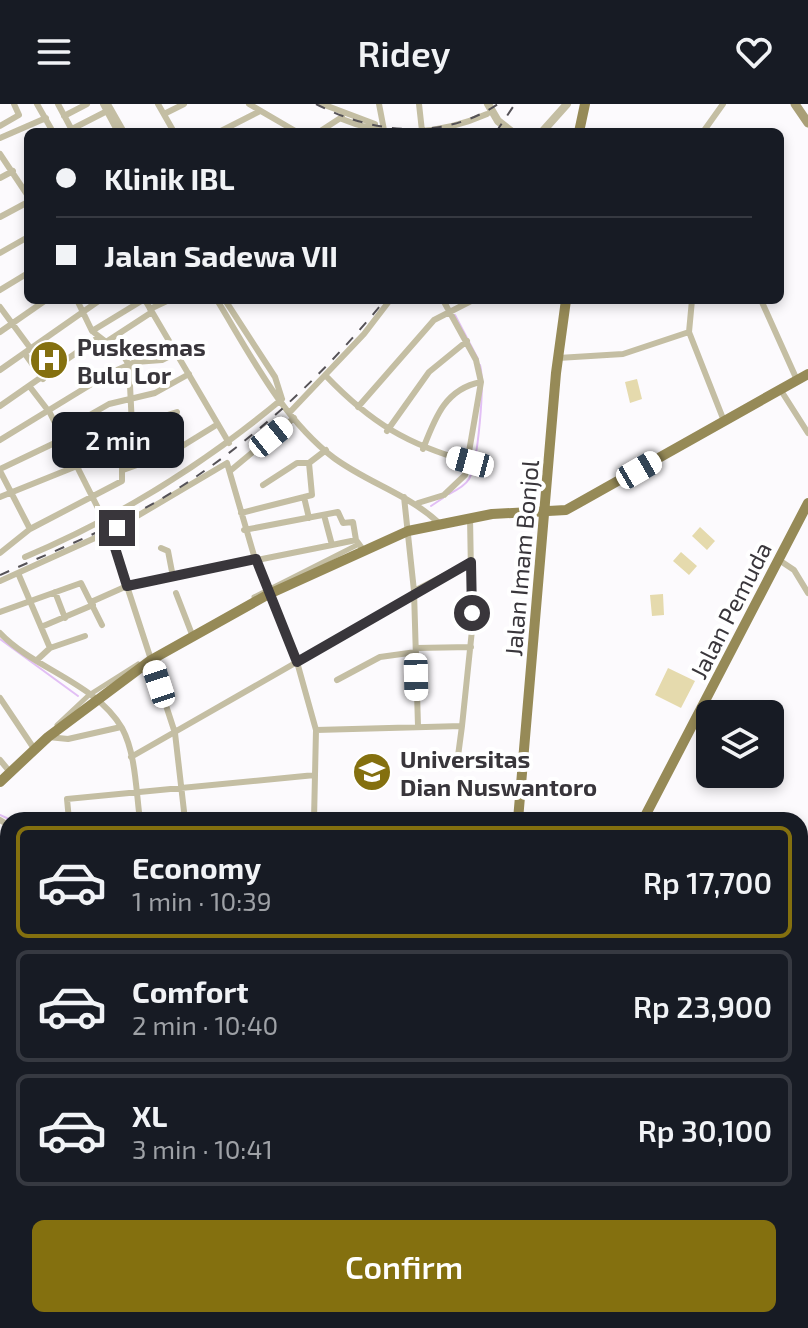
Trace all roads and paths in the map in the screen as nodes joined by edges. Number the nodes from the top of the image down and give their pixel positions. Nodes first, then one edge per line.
1 (14, 104) edge
2 (37, 104) edge
3 (58, 104) edge
4 (87, 104) edge
5 (158, 104) edge
6 (184, 104) edge
7 (249, 104) edge
8 (322, 104) edge
9 (379, 104) edge
10 (419, 104) edge
11 (482, 104) edge
12 (567, 104) edge
13 (588, 104) edge
14 (723, 104) edge
15 (795, 104) edge
16 (330, 106) edge
17 (107, 107) edge
18 (488, 109) edge
19 (260, 111) junction
20 (164, 114) junction
21 (64, 116) junction
22 (342, 117) junction
23 (46, 118) junction
24 (708, 123) junction
25 (808, 123) edge
26 (0, 126) edge
27 (51, 128) edge
28 (71, 128) edge
29 (77, 128) edge
30 (119, 128) edge
31 (172, 128) edge
32 (227, 128) edge
33 (290, 128) edge
34 (325, 128) edge
35 (384, 128) joint
36 (421, 128) edge
37 (449, 128) edge
38 (500, 128) edge
39 (507, 128) edge
40 (546, 128) edge
41 (580, 128) edge
42 (586, 128) edge
43 (705, 128) edge
44 (710, 128) edge
45 (0, 138) edge
46 (0, 154) edge
47 (13, 171) junction
48 (24, 174) edge
49 (0, 178) edge
50 (18, 178) junction
51 (24, 191) edge
52 (24, 202) edge
53 (0, 217) edge
54 (24, 239) edge
55 (0, 253) edge
56 (24, 275) edge
57 (0, 290) edge
58 (40, 304) edge
59 (79, 304) edge
60 (94, 304) edge
61 (137, 304) edge
62 (147, 304) edge
63 (162, 304) edge
64 (220, 304) edge
65 (226, 304) edge
66 (387, 304) edge
67 (445, 304) edge
68 (464, 304) edge
69 (565, 304) edge
70 (692, 304) edge
71 (763, 304) edge
72 (0, 307) edge
73 (151, 310) junction
74 (83, 311) junction
75 (449, 311) junction
76 (230, 315) junction
77 (13, 324) junction
78 (92, 331) junction
79 (0, 332) edge
80 (689, 332) junction
81 (99, 337) junction
82 (467, 341) junction
83 (106, 342) junction
84 (28, 351) junction
85 (176, 353) junction
86 (558, 358) junction
87 (129, 365) junction
88 (0, 370) edge
89 (189, 374) junction
90 (808, 374) edge
91 (326, 376) junction
92 (43, 379) junction
93 (797, 380) junction
94 (481, 382) junction
95 (30, 387) junction
96 (780, 389) junction
97 (131, 396) junction
98 (282, 399) junction
99 (0, 406) edge
100 (358, 407) junction
101 (177, 412) dead end
102 (50, 413) junction
103 (292, 415) junction
104 (725, 421) junction
105 (218, 424) junction
106 (132, 426) junction
107 (387, 431) junction
108 (808, 433) edge
109 (61, 435) junction
110 (0, 440) edge
111 (229, 443) junction
112 (423, 449) junction
113 (326, 450) junction
114 (122, 456) junction
115 (470, 462) junction
116 (309, 463) junction
117 (77, 466) junction
118 (0, 470) edge
119 (123, 470) junction
120 (230, 471) junction
121 (263, 485) dead end
122 (11, 492) junction
123 (91, 496) junction
124 (0, 497) edge
125 (304, 497) junction
126 (404, 497) junction
127 (418, 503) junction
128 (808, 503) edge
129 (241, 513) junction
130 (545, 514) junction
131 (324, 515) junction
132 (470, 517) junction
133 (309, 518) junction
134 (104, 520) junction
135 (439, 523) junction
136 (30, 529) junction
137 (109, 530) junction
138 (244, 530) junction
139 (408, 531) junction
140 (332, 545) junction
141 (360, 545) junction
142 (161, 548) dead end
143 (0, 553) edge
144 (25, 557) dead end
145 (255, 559) junction
146 (779, 560) junction
147 (471, 562) junction
148 (18, 573) junction
149 (173, 577) junction
150 (0, 581) edge
151 (127, 586) junction
152 (55, 592) junction
153 (268, 592) junction
154 (176, 593) dead end
155 (414, 593) junction
156 (808, 593) edge
157 (29, 601) junction
158 (92, 604) junction
159 (0, 612) edge
160 (65, 618) junction
161 (102, 625) dead end
162 (41, 627) junction
163 (0, 633) edge
164 (85, 636) dead end
165 (193, 637) junction
166 (471, 647) junction
167 (50, 648) junction
168 (416, 650) junction
169 (150, 658) junction
170 (37, 660) junction
171 (297, 662) junction
172 (337, 680) dead end
173 (0, 698) edge
174 (92, 698) junction
175 (418, 726) junction
176 (462, 726) junction
177 (121, 727) junction
178 (316, 730) junction
179 (175, 733) junction
180 (48, 737) junction
181 (34, 748) junction
182 (131, 757) junction
183 (523, 761) junction
184 (3, 770) edge
185 (315, 775) junction
186 (182, 788) junction
187 (136, 791) junction
188 (68, 812) edge
189 (139, 812) edge
190 (184, 812) edge
191 (314, 812) edge
192 (519, 812) edge
193 (647, 812) edge

1 - 26 street
2 - 23 street
3 - 21 street
4 - 21 street
5 - 20 street
6 - 20 street
7 - 19 street
8 - 16 street
9 - 35 street
10 - 36 street
11 - 18 street
12 - 40 street
13 - 41 main road
13 - 42 main road
14 - 24 street
15 - 25 main road
16 - 22 street
17 - 29 street
17 - 30 street
18 - 37 street
18 - 38 street
18 - 39 street
19 - 32 street
19 - 33 street
20 - 31 street
21 - 28 street
22 - 34 street
22 - 35 street
23 - 27 street
23 - 45 street
24 - 43 street
24 - 44 street
46 - 47 street
47 - 49 street
47 - 50 street
48 - 50 street
50 - 51 street
52 - 53 street
54 - 55 street
56 - 57 street
58 - 77 street
59 - 74 street
60 - 74 street
61 - 78 street
62 - 73 street
63 - 73 street
64 - 76 street
65 - 76 street
66 - 91 street
67 - 75 street
68 - 75 street
69 - 86 main road, Jalan Imam Bonjol
70 - 80 street
71 - 93 street
72 - 77 street
73 - 83 street
73 - 85 street
74 - 78 street
74 - 84 street
75 - 82 street
75 - 100 street
76 - 98 street
77 - 79 street
77 - 84 street
78 - 81 street
80 - 86 street
80 - 104 street
81 - 83 street
81 - 92 street
82 - 94 street
82 - 107 street
83 - 87 street
84 - 88 street
84 - 92 street
85 - 87 street
85 - 89 street
86 - 130 main road, Jalan Imam Bonjol
87 - 97 street
87 - 102 street
89 - 97 street
89 - 105 street
90 - 93 main road
91 - 100 street
91 - 103 street
92 - 95 street
93 - 96 main road
94 - 112 street
94 - 115 street
95 - 99 street
95 - 102 street
96 - 104 main road
96 - 108 street
97 - 106 street
97 - 109 street
98 - 103 street
98 - 111 street
100 - 107 street
101 - 106 street
102 - 109 street
102 - 110 street
103 - 113 street
103 - 120 street
104 - 130 main road
105 - 111 street
105 - 119 street
106 - 114 street
107 - 112 street
109 - 117 street
109 - 118 street
111 - 134 street
112 - 115 street
113 - 116 street
113 - 126 street
114 - 117 street
114 - 119 street
115 - 127 street
116 - 121 street
116 - 125 street
117 - 122 street
117 - 123 street
118 - 122 street
119 - 123 street
120 - 129 street
120 - 137 street
122 - 124 street
122 - 136 street
123 - 134 street
123 - 136 street
125 - 129 street
125 - 133 street
126 - 127 street
126 - 139 street
127 - 135 street
128 - 146 main road, Jalan Pemuda
129 - 138 street
130 - 132 main road
130 - 183 main road, Jalan Imam Bonjol
131 - 133 street
131 - 140 street
131 - 141 street
132 - 135 main road
132 - 147 street
133 - 138 street
134 - 137 street
134 - 144 street
135 - 139 main road
136 - 143 street
137 - 148 street
137 - 151 street
138 - 145 street
139 - 141 main road
139 - 155 street
140 - 141 street
140 - 145 street
141 - 153 main road
142 - 149 street
145 - 149 street
145 - 153 street
146 - 156 street
146 - 193 main road, Jalan Pemuda
147 - 155 street
147 - 166 street
148 - 150 street
148 - 157 street
149 - 151 street
151 - 158 street
151 - 169 street
152 - 157 street
152 - 158 street
152 - 160 street
153 - 165 main road
153 - 169 street
153 - 171 street
154 - 165 street
155 - 168 street
155 - 171 street
157 - 159 street
157 - 162 street
158 - 160 street
158 - 161 street
160 - 162 street
162 - 167 street
163 - 170 street
164 - 167 street
165 - 169 main road
166 - 168 street
166 - 176 street
167 - 170 street
168 - 172 street
168 - 175 street
169 - 174 main road
169 - 179 street
170 - 174 street
171 - 178 street
171 - 179 street
173 - 181 street
174 - 177 street
174 - 180 main road
174 - 181 street
175 - 176 street
175 - 178 street
176 - 183 street
177 - 180 street
177 - 182 street
178 - 185 street
179 - 182 street
179 - 186 street
180 - 181 main road
181 - 184 main road
182 - 187 street
183 - 192 main road, Jalan Imam Bonjol
185 - 186 street
185 - 191 street
186 - 187 street
186 - 190 street
187 - 188 street
187 - 189 street

